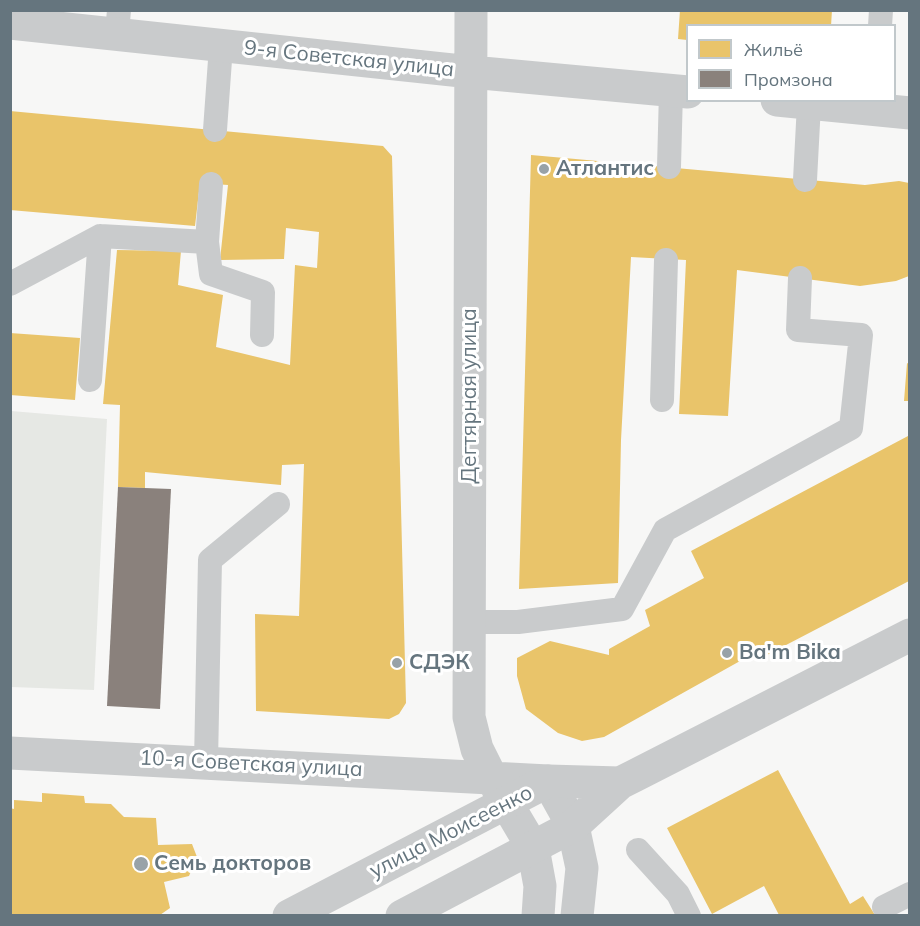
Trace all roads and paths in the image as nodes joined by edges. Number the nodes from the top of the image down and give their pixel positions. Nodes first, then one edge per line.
1 (471, 10) edge
2 (118, 22) edge
3 (10, 23) edge
4 (220, 46) junction
5 (471, 72) junction
6 (679, 91) edge
7 (793, 102) edge
8 (809, 104) junction
9 (873, 105) edge
10 (909, 113) edge
11 (214, 130) dead end
12 (669, 167) dead end
13 (805, 180) dead end
14 (211, 184) dead end
15 (100, 236) junction
16 (207, 242) junction
17 (666, 260) dead end
18 (800, 278) dead end
19 (10, 284) edge
20 (262, 335) dead end
21 (90, 380) dead end
22 (662, 400) dead end
23 (278, 504) dead end
24 (469, 622) junction
25 (909, 635) edge
26 (10, 753) edge
27 (206, 762) junction
28 (548, 781) junction
29 (620, 783) junction
30 (499, 790) junction
31 (573, 826) junction
32 (533, 848) junction
33 (638, 850) dead end
34 (909, 894) edge
35 (884, 907) dead end
36 (289, 915) edge
37 (402, 915) edge
38 (538, 915) edge
39 (577, 915) edge
40 (689, 915) edge

1 - 5 street, Дегтярная улица
2 - 3 street, 9-я Советская улица
2 - 4 street, 9-я Советская улица
4 - 5 street, 9-я Советская улица
4 - 11 lane
5 - 6 street, 9-я Советская улица
5 - 24 street, Дегтярная улица
6 - 12 lane
7 - 8 street
8 - 9 street
8 - 13 lane
9 - 10 street
14 - 16 lane
15 - 16 lane
15 - 19 lane
15 - 21 lane
16 - 20 lane
17 - 22 lane
18 - 24 lane
23 - 27 lane
24 - 30 street, Дегтярная улица
25 - 29 street, улица Моисеенко
26 - 27 street, 10-я Советская улица
27 - 30 street, 10-я Советская улица
28 - 29 street, улица Моисеенко
28 - 30 street, улица Моисеенко
28 - 31 street
29 - 31 street, улица Моисеенко
30 - 32 street, Дегтярная улица
30 - 36 street, улица Моисеенко
31 - 32 street, улица Моисеенко
31 - 39 street
32 - 37 street, улица Моисеенко
32 - 38 street
33 - 40 lane
34 - 35 lane

